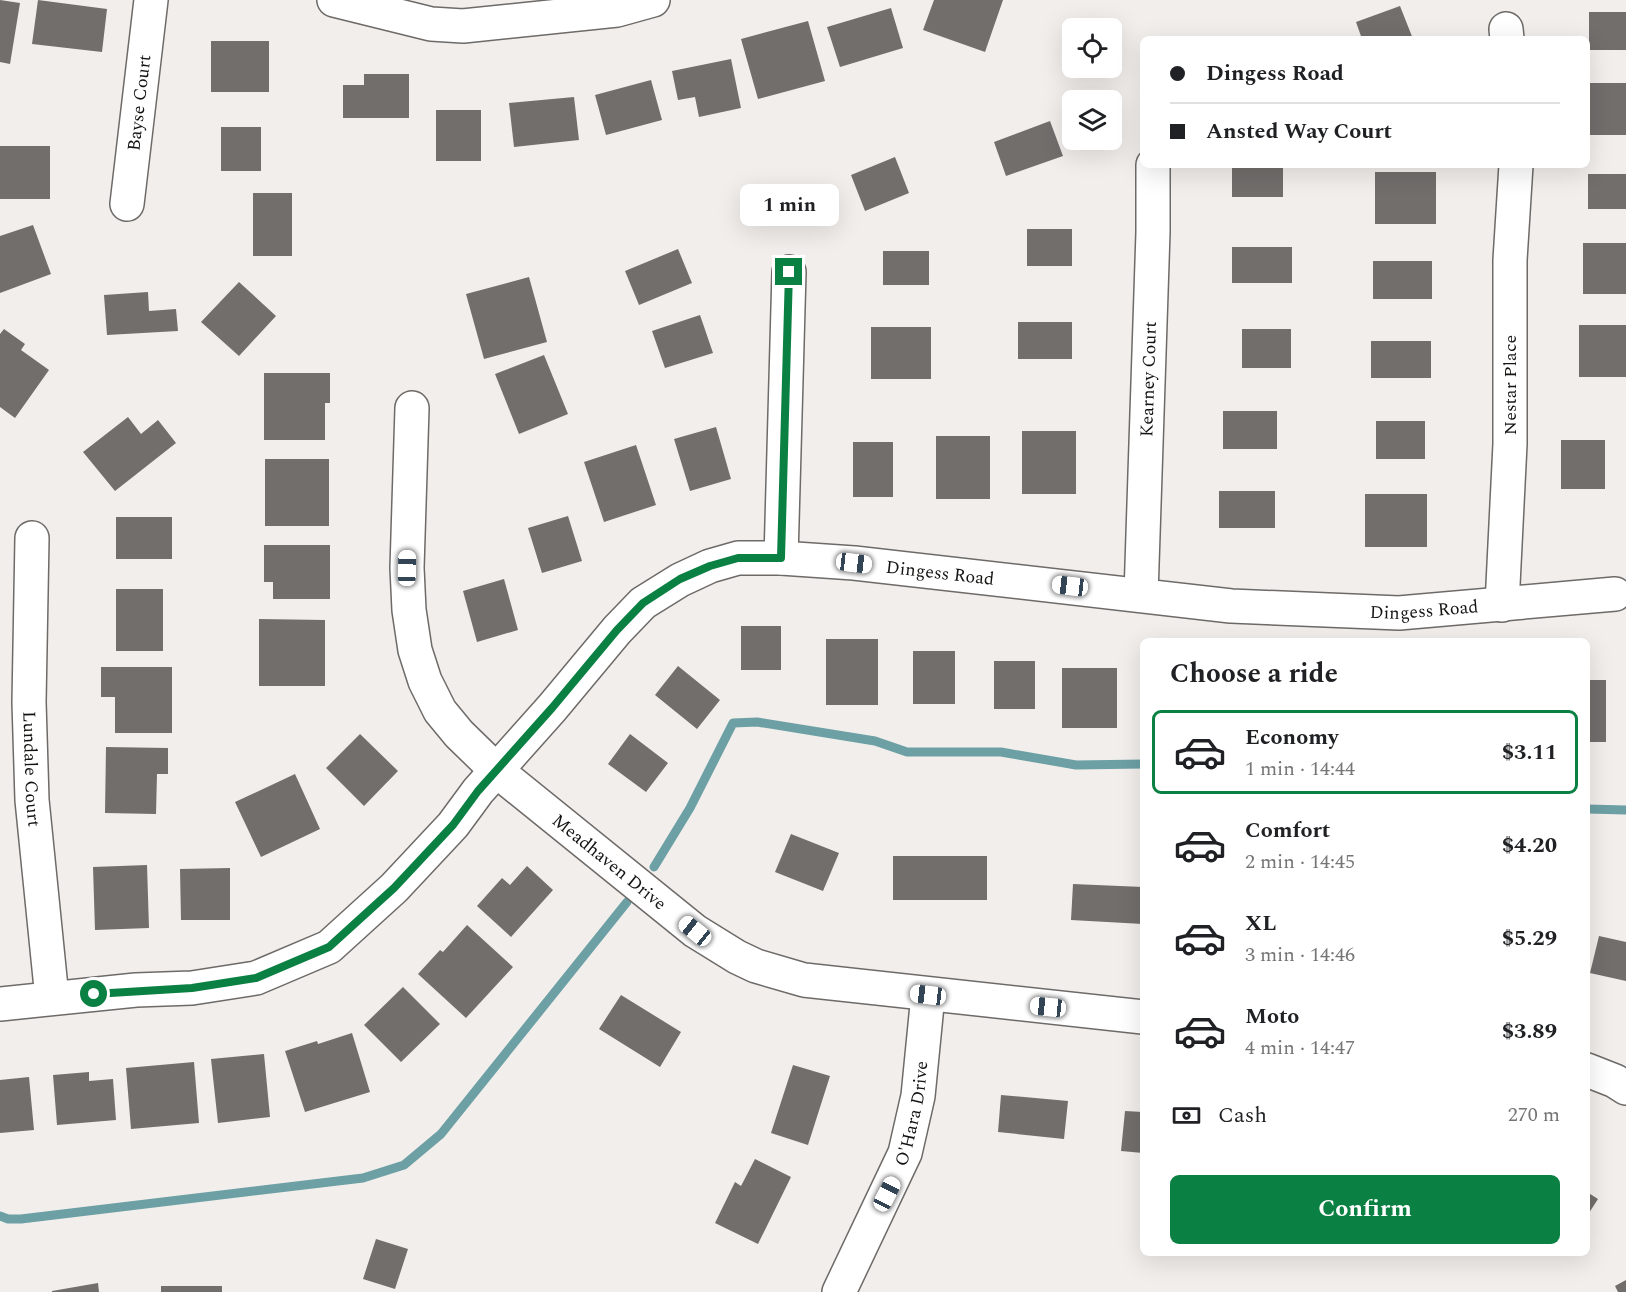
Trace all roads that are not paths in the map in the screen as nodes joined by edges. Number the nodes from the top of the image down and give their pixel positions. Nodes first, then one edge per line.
1 (151, 0) edge
2 (334, 0) edge
3 (653, 0) edge
4 (1153, 168) edge
5 (1516, 168) edge
6 (127, 204) dead end
7 (789, 272) dead end
8 (412, 408) dead end
9 (32, 538) dead end
10 (781, 558) junction
11 (1615, 594) dead end
12 (1141, 595) junction
13 (1502, 605) junction
14 (497, 771) junction
15 (928, 995) junction
16 (52, 998) junction
17 (0, 1004) edge
18 (1140, 1017) edge
19 (1590, 1071) edge
20 (1626, 1088) edge
21 (839, 1292) edge

1 - 6 street, Bayse Court
2 - 3 street
4 - 12 street, Kearney Court
5 - 13 street, Nestar Place
7 - 10 street
8 - 14 street, Meadhaven Drive
9 - 16 street, Lundale Court
10 - 12 street, Dingess Road
10 - 14 street, Dingess Road
11 - 13 street, Dingess Road
12 - 13 street, Dingess Road
14 - 15 street, Meadhaven Drive
14 - 16 street, Dingess Road
15 - 18 street, Meadhaven Drive
15 - 21 street, O'Hara Drive
16 - 17 street, Dingess Road
19 - 20 street

